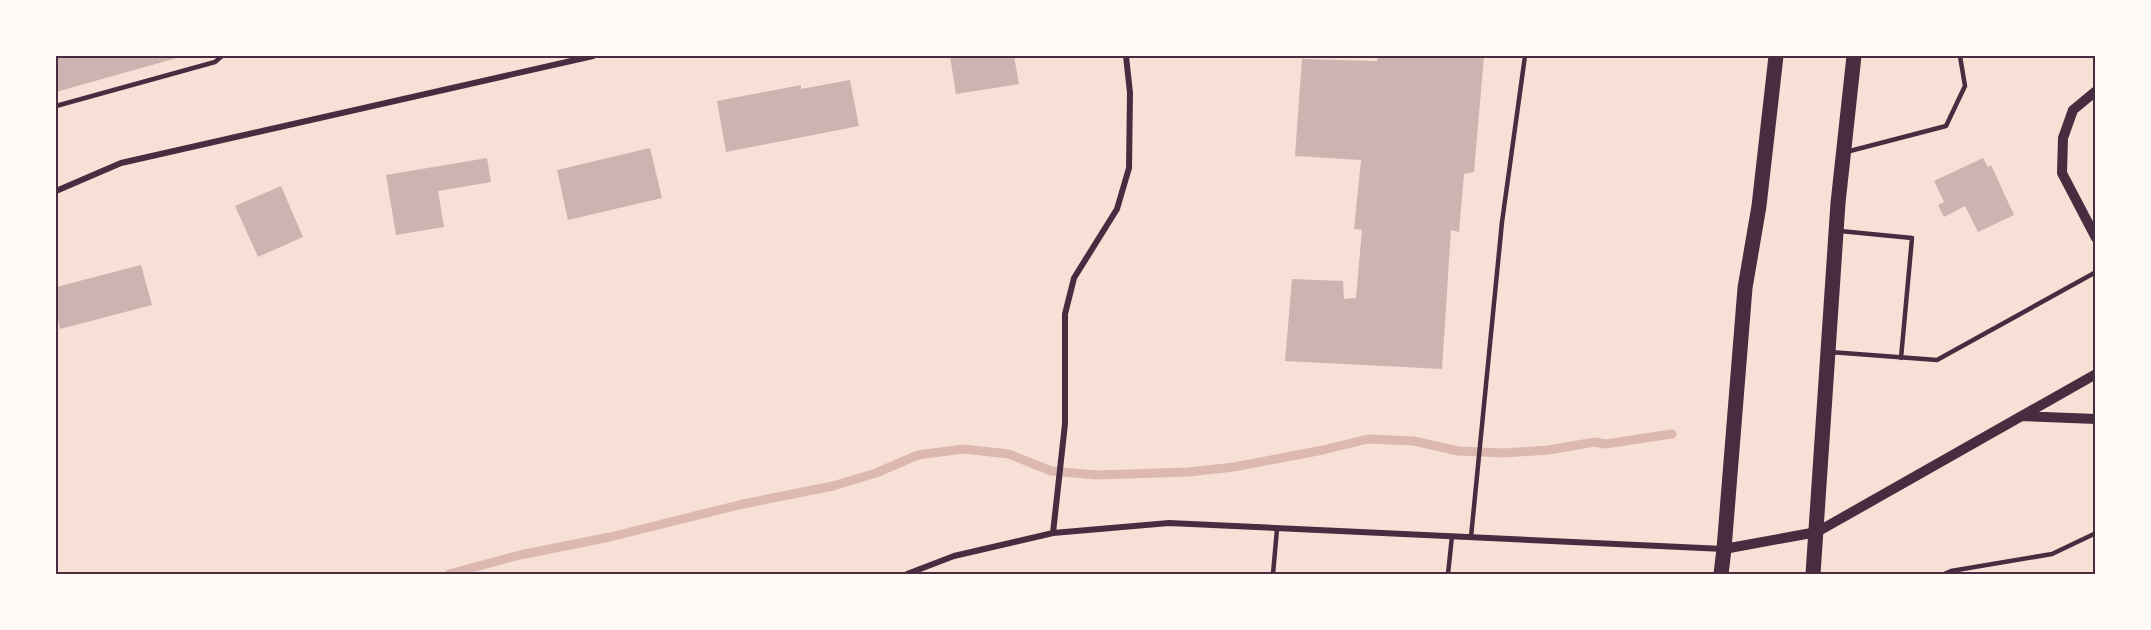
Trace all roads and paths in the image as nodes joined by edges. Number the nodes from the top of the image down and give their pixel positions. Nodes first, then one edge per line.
1 (222, 56) edge
2 (593, 56) edge
3 (1126, 56) edge
4 (1525, 56) edge
5 (1776, 56) edge
6 (1854, 56) edge
7 (1960, 56) edge
8 (2096, 91) edge
9 (56, 106) edge
10 (1843, 153) junction
11 (56, 191) edge
12 (1836, 231) junction
13 (2096, 238) edge
14 (2096, 272) edge
15 (1828, 352) junction
16 (1901, 358) junction
17 (2096, 374) edge
18 (2022, 416) junction
19 (2096, 418) edge
20 (1277, 529) junction
21 (1817, 532) junction
22 (1053, 533) junction
23 (2096, 533) edge
24 (1452, 536) junction
25 (1470, 537) junction
26 (1725, 549) junction
27 (907, 574) edge
28 (1273, 574) edge
29 (1448, 574) edge
30 (1720, 574) edge
31 (1813, 574) edge
32 (1944, 574) edge

1 - 9 lane
2 - 11 street
3 - 22 street
4 - 25 lane
5 - 26 main road
6 - 10 main road
7 - 10 lane
8 - 13 street
10 - 12 main road
12 - 15 main road
12 - 16 lane
14 - 16 lane
15 - 16 lane
15 - 21 main road
17 - 18 street
18 - 19 street
18 - 21 street
20 - 22 street
20 - 24 street
20 - 28 lane
21 - 26 street
21 - 31 main road
22 - 27 street
23 - 32 lane
24 - 25 street
24 - 29 lane
25 - 26 street
26 - 30 main road

